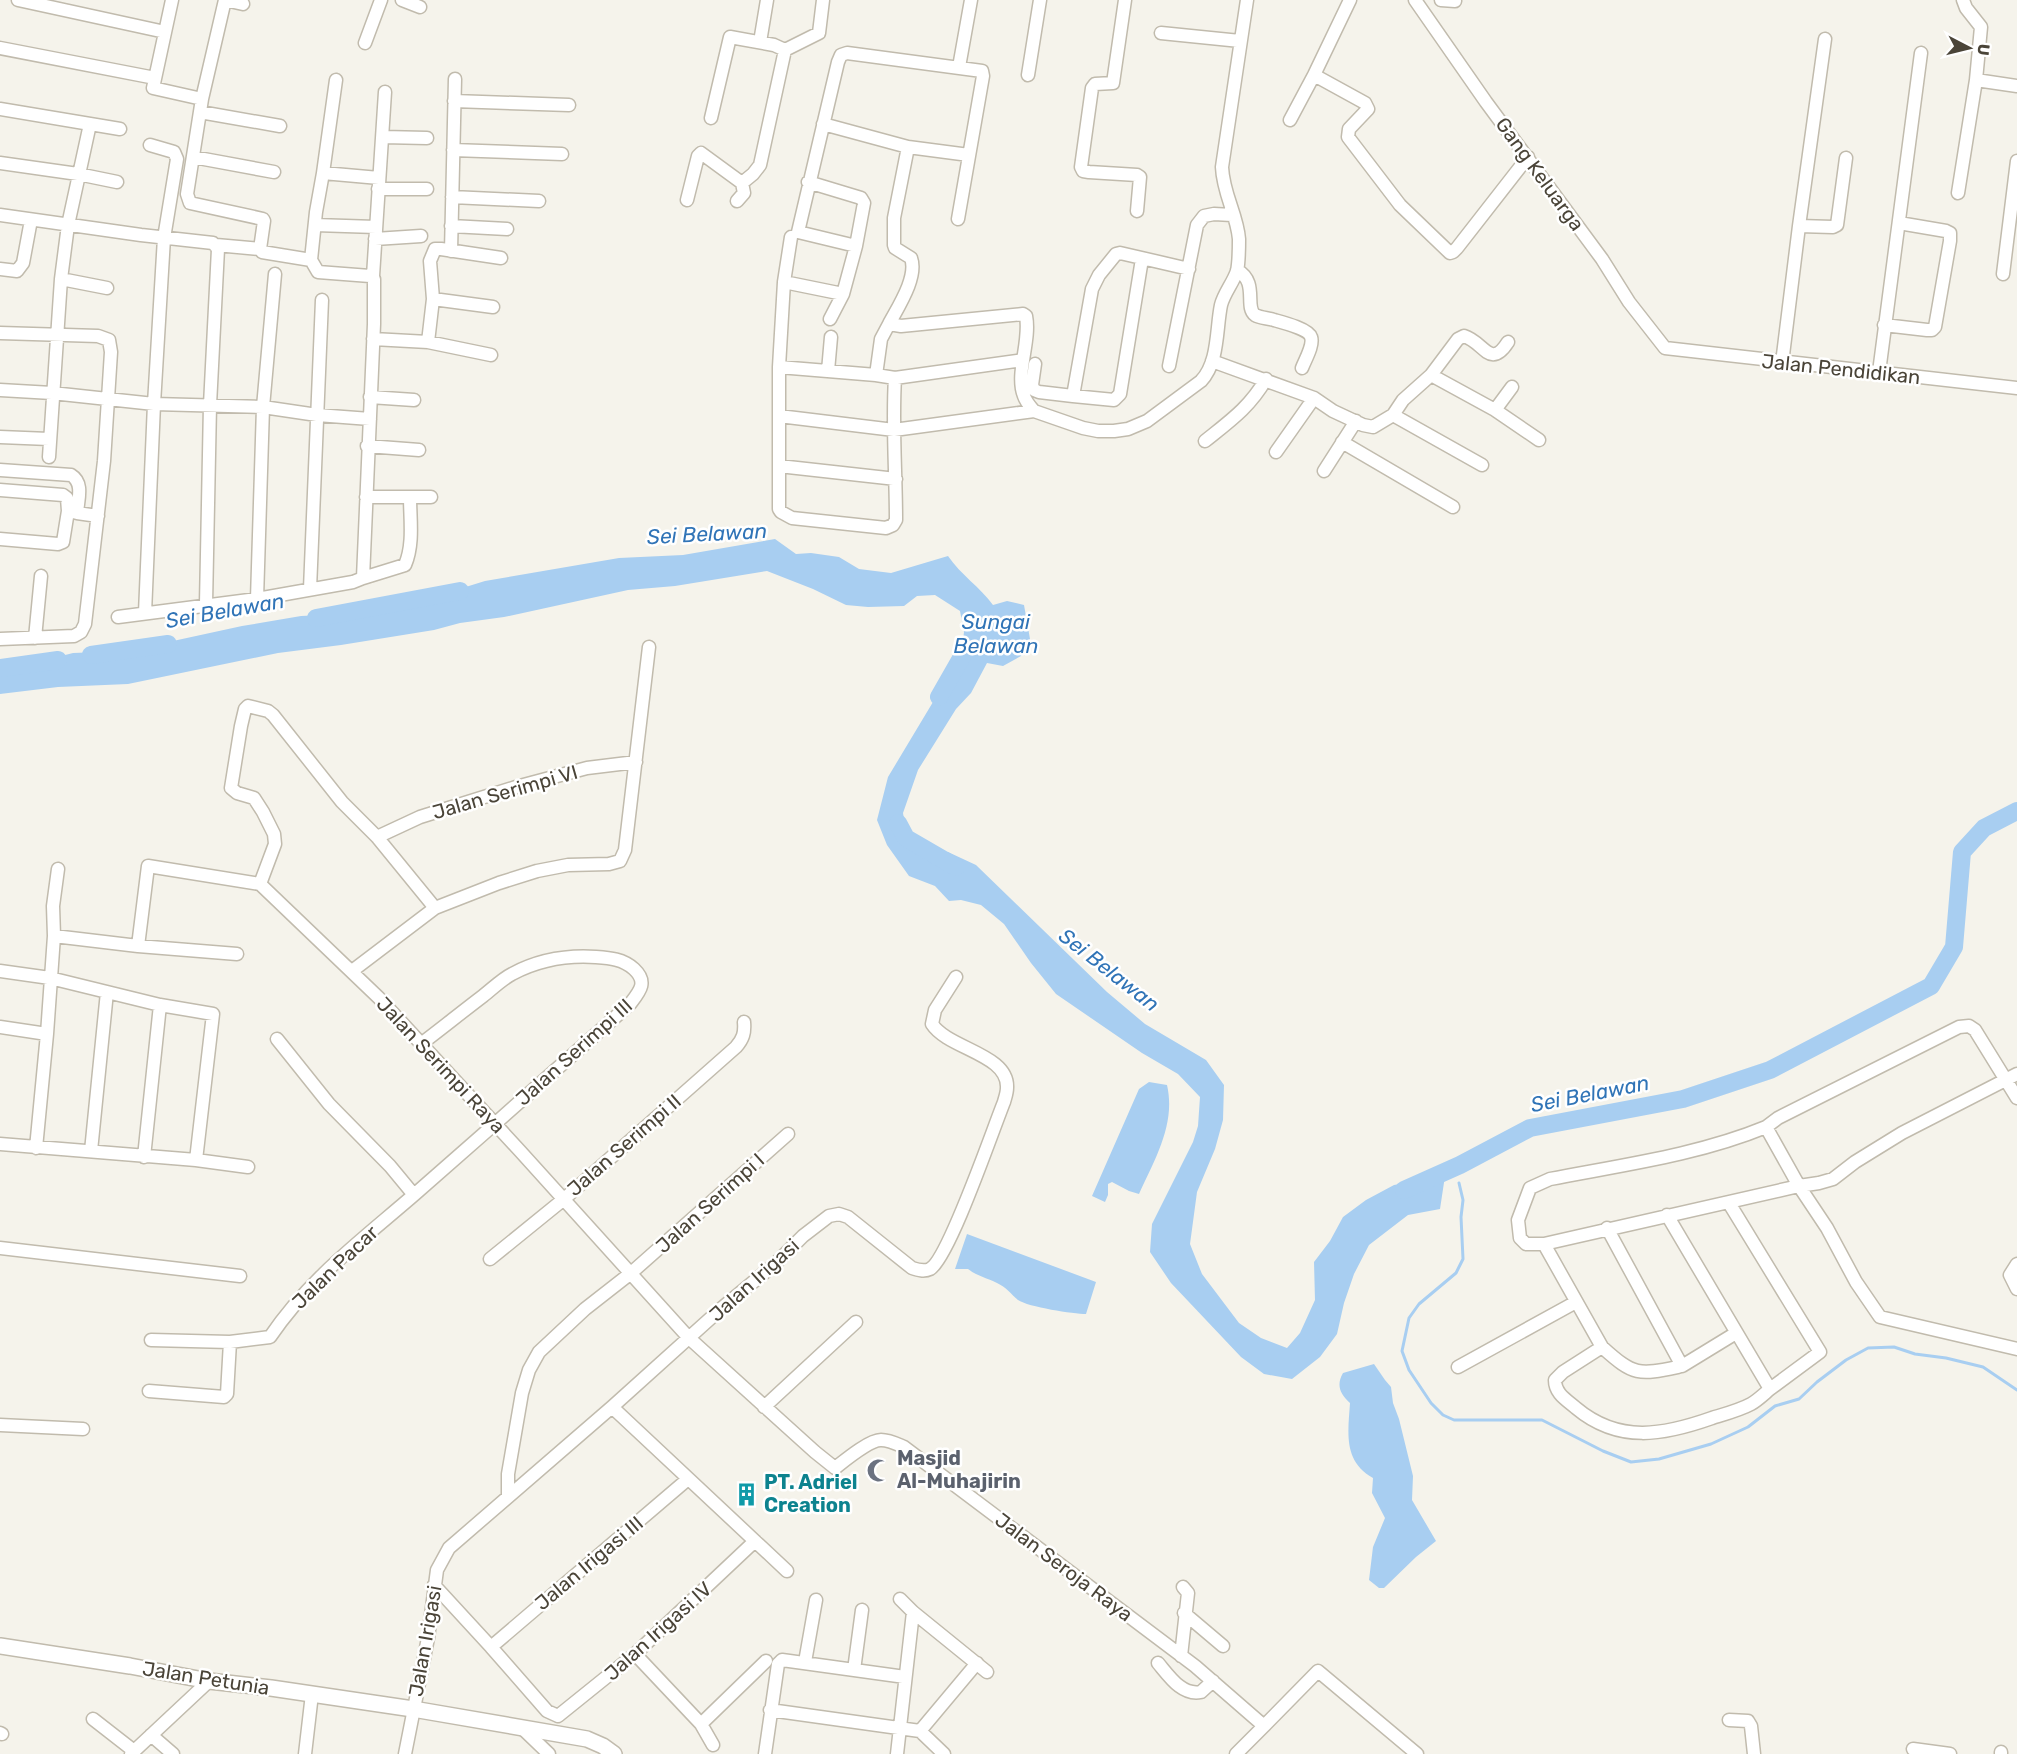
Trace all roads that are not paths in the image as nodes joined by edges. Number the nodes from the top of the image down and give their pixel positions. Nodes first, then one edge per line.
1 (18, 0) edge
2 (172, 0) edge
3 (225, 0) edge
4 (381, 0) edge
5 (402, 0) edge
6 (767, 0) edge
7 (823, 0) edge
8 (971, 0) edge
9 (1040, 0) edge
10 (1125, 0) edge
11 (1247, 0) edge
12 (1350, 0) edge
13 (1416, 0) edge
14 (1441, 0) edge
15 (1963, 0) edge
16 (1455, 1) edge
17 (243, 4) dead end
18 (420, 7) dead end
19 (165, 32) junction
20 (1161, 33) dead end
21 (1826, 39) dead end
22 (1240, 41) junction
23 (760, 42) junction
24 (365, 43) dead end
25 (0, 48) edge
26 (785, 50) junction
27 (1921, 53) dead end
28 (959, 67) junction
29 (1028, 75) dead end
30 (1314, 75) junction
31 (155, 78) junction
32 (336, 80) dead end
33 (455, 80) dead end
34 (1976, 80) junction
35 (2017, 86) edge
36 (385, 92) dead end
37 (202, 99) junction
38 (454, 101) junction
39 (569, 105) dead end
40 (0, 109) edge
41 (200, 112) junction
42 (711, 118) dead end
43 (1290, 120) dead end
44 (90, 124) junction
45 (823, 124) junction
46 (280, 126) dead end
47 (120, 129) dead end
48 (382, 137) junction
49 (427, 138) dead end
50 (150, 145) dead end
51 (908, 147) junction
52 (453, 150) junction
53 (562, 154) dead end
54 (969, 155) junction
55 (193, 157) junction
56 (1528, 158) junction
57 (1846, 158) dead end
58 (2017, 161) edge
59 (0, 163) edge
60 (274, 172) dead end
61 (323, 173) junction
62 (78, 174) junction
63 (747, 179) junction
64 (117, 182) dead end
65 (808, 182) junction
66 (379, 183) junction
67 (427, 189) dead end
68 (1958, 193) dead end
69 (452, 197) junction
70 (687, 200) dead end
71 (539, 201) dead end
72 (737, 201) dead end
73 (1137, 211) dead end
74 (0, 215) edge
75 (1232, 216) junction
76 (958, 219) dead end
77 (31, 220) junction
78 (1899, 223) junction
79 (68, 225) junction
80 (315, 225) junction
81 (451, 226) junction
82 (1799, 226) junction
83 (507, 229) dead end
84 (375, 233) junction
85 (421, 236) dead end
86 (791, 237) dead end
87 (164, 238) junction
88 (216, 245) junction
89 (856, 246) junction
90 (260, 249) junction
91 (451, 251) junction
92 (501, 258) dead end
93 (1142, 259) junction
94 (311, 260) junction
95 (0, 269) edge
96 (1190, 269) junction
97 (1237, 270) junction
98 (275, 274) dead end
99 (2003, 274) dead end
100 (373, 276) junction
101 (61, 279) junction
102 (784, 282) junction
103 (107, 288) dead end
104 (843, 294) junction
105 (433, 299) junction
106 (322, 300) dead end
107 (493, 307) dead end
108 (830, 319) dead end
109 (889, 324) junction
110 (1884, 325) junction
111 (0, 333) edge
112 (58, 336) junction
113 (831, 337) dead end
114 (373, 339) junction
115 (428, 342) junction
116 (1508, 342) dead end
117 (1665, 348) joint
118 (491, 355) dead end
119 (1212, 361) junction
120 (1029, 362) junction
121 (1782, 363) junction
122 (1169, 366) dead end
123 (779, 367) junction
124 (1302, 368) dead end
125 (828, 371) junction
126 (1879, 372) junction
127 (876, 375) junction
128 (1431, 375) junction
129 (895, 378) junction
130 (1266, 379) junction
131 (1512, 387) dead end
132 (2017, 388) edge
133 (0, 390) edge
134 (52, 393) junction
135 (370, 396) junction
136 (1073, 396) junction
137 (109, 398) junction
138 (1314, 398) junction
139 (414, 400) dead end
140 (154, 404) junction
141 (210, 405) junction
142 (263, 406) junction
143 (1495, 410) junction
144 (1034, 411) junction
145 (317, 415) junction
146 (1393, 415) junction
147 (779, 416) junction
148 (370, 419) junction
149 (1356, 421) junction
150 (894, 430) junction
151 (0, 437) edge
152 (49, 439) junction
153 (1539, 440) dead end
154 (1205, 441) dead end
155 (1342, 442) junction
156 (368, 446) junction
157 (419, 450) dead end
158 (1276, 452) dead end
159 (49, 457) dead end
160 (1482, 465) dead end
161 (779, 466) junction
162 (0, 470) edge
163 (1324, 471) dead end
164 (896, 479) junction
165 (0, 490) edge
166 (410, 496) junction
167 (366, 497) junction
168 (431, 497) dead end
169 (1453, 507) dead end
170 (72, 512) junction
171 (98, 516) junction
172 (0, 539) edge
173 (41, 576) dead end
174 (363, 578) junction
175 (310, 589) junction
176 (257, 598) junction
177 (206, 604) junction
178 (145, 613) junction
179 (118, 617) dead end
180 (35, 638) junction
181 (0, 639) edge
182 (649, 647) dead end
183 (636, 762) junction
184 (377, 837) junction
185 (58, 869) dead end
186 (260, 884) junction
187 (435, 908) junction
188 (54, 936) junction
189 (138, 946) junction
190 (237, 954) dead end
191 (0, 971) edge
192 (352, 971) junction
193 (956, 977) dead end
194 (50, 978) junction
195 (107, 992) junction
196 (160, 1005) junction
197 (744, 1022) dead end
198 (0, 1027) edge
199 (47, 1034) junction
200 (277, 1039) dead end
201 (422, 1044) junction
202 (2017, 1074) edge
203 (2006, 1082) junction
204 (2017, 1098) edge
205 (495, 1124) junction
206 (1766, 1127) junction
207 (788, 1134) dead end
208 (0, 1144) edge
209 (36, 1148) junction
210 (91, 1150) junction
211 (144, 1157) junction
212 (196, 1160) junction
213 (248, 1167) dead end
214 (1799, 1186) junction
215 (414, 1195) junction
216 (564, 1199) junction
217 (1729, 1203) junction
218 (1667, 1215) junction
219 (1607, 1228) junction
220 (1544, 1244) junction
221 (0, 1248) edge
222 (490, 1259) dead end
223 (2017, 1264) edge
224 (631, 1273) junction
225 (240, 1276) dead end
226 (2017, 1289) edge
227 (1576, 1302) junction
228 (856, 1322) dead end
229 (1736, 1334) junction
230 (689, 1338) junction
231 (151, 1340) dead end
232 (230, 1342) junction
233 (1602, 1347) junction
234 (2017, 1349) edge
235 (1682, 1366) junction
236 (1458, 1367) dead end
237 (1770, 1389) junction
238 (149, 1391) dead end
239 (612, 1407) junction
240 (764, 1407) junction
241 (0, 1425) edge
242 (82, 1430) dead end
243 (688, 1479) junction
244 (508, 1497) junction
245 (755, 1541) junction
246 (788, 1571) dead end
247 (435, 1585) junction
248 (1183, 1587) dead end
249 (816, 1599) dead end
250 (900, 1599) dead end
251 (862, 1610) dead end
252 (913, 1612) junction
253 (1184, 1613) junction
254 (0, 1646) edge
255 (1223, 1646) dead end
256 (491, 1647) junction
257 (635, 1654) junction
258 (1181, 1656) junction
259 (766, 1661) dead end
260 (805, 1662) junction
261 (977, 1663) junction
262 (1158, 1663) dead end
263 (854, 1670) junction
264 (987, 1672) dead end
265 (905, 1677) junction
266 (1214, 1681) junction
267 (209, 1682) junction
268 (312, 1694) junction
269 (413, 1709) junction
270 (770, 1710) junction
271 (558, 1716) junction
272 (93, 1719) dead end
273 (1729, 1720) dead end
274 (701, 1724) junction
275 (1264, 1726) junction
276 (899, 1727) junction
277 (523, 1729) junction
278 (920, 1731) junction
279 (151, 1735) junction
280 (560, 1735) junction
281 (713, 1745) dead end
282 (1913, 1749) dead end
283 (133, 1753) edge
284 (172, 1754) edge
285 (305, 1754) edge
286 (405, 1754) edge
287 (549, 1754) edge
288 (614, 1754) edge
289 (765, 1754) edge
290 (897, 1754) edge
291 (944, 1754) edge
292 (1236, 1754) edge
293 (1417, 1754) edge
294 (1754, 1754) edge
295 (1950, 1754) edge

1 - 19 street
2 - 19 street
3 - 17 street
3 - 37 street
4 - 24 street
5 - 18 street
6 - 23 street
7 - 26 street
8 - 28 street
9 - 29 street
10 - 73 street
11 - 22 street
12 - 30 street
13 - 56 street, Gang Keluarga
14 - 16 street
15 - 34 street
19 - 31 street
20 - 22 street
21 - 82 street
22 - 75 street
23 - 26 street
23 - 42 street
25 - 31 street
26 - 63 street
27 - 78 street
28 - 45 street
28 - 54 street
30 - 43 street
30 - 56 street
31 - 37 street
32 - 61 street
33 - 38 street
34 - 35 street
34 - 68 street
36 - 48 street
37 - 41 street
38 - 39 street
38 - 52 street
40 - 44 street
41 - 46 street
41 - 55 street
44 - 47 street
44 - 62 street
45 - 51 street
45 - 65 street
48 - 49 street
48 - 66 street
50 - 87 street
51 - 54 street
51 - 109 street
52 - 53 street
52 - 69 street
54 - 76 street
55 - 60 street
55 - 90 street
56 - 117 street, Gang Keluarga
57 - 82 street
58 - 99 street
59 - 62 street
61 - 66 street
61 - 80 street
62 - 64 street
62 - 79 street
63 - 70 street
63 - 72 street
65 - 89 street
65 - 89 street
66 - 67 street
66 - 84 street
69 - 71 street
69 - 81 street
74 - 77 street
75 - 96 street
75 - 97 street
77 - 79 street
77 - 95 street
78 - 110 street
78 - 110 street
79 - 87 street
79 - 101 street
80 - 84 street
80 - 94 street
81 - 83 street
81 - 91 street
82 - 121 street
84 - 85 street
84 - 100 street
86 - 102 street
87 - 88 street
87 - 140 street
88 - 90 street
88 - 141 street
89 - 104 street
90 - 94 street
91 - 92 street
91 - 105 street
93 - 96 street
93 - 136 street
93 - 136 street
94 - 100 street
96 - 122 street
97 - 119 street
97 - 124 street
98 - 142 street
100 - 114 street
101 - 103 street
101 - 112 street
102 - 104 street
102 - 123 street
104 - 108 street
105 - 107 street
105 - 115 street
106 - 145 street
109 - 120 street
109 - 127 street
110 - 126 street
111 - 112 street
112 - 134 street
112 - 137 street
113 - 125 street
114 - 115 street
114 - 135 street
115 - 118 street
116 - 128 street
117 - 121 street, Jalan Pendidikan
119 - 130 street
119 - 144 street
120 - 129 street
120 - 136 street
120 - 144 street
121 - 126 street, Jalan Pendidikan
123 - 125 street
123 - 147 street
125 - 127 street
126 - 132 street, Jalan Pendidikan
127 - 129 street
128 - 143 street
128 - 146 street
129 - 150 street
130 - 138 street
130 - 154 street
131 - 143 street
133 - 134 street
134 - 137 street
134 - 152 street
135 - 139 street
135 - 148 street
137 - 140 street
137 - 171 street
138 - 149 street
138 - 158 street
140 - 141 street
140 - 178 street
141 - 142 street
141 - 177 street
142 - 145 street
142 - 176 street
143 - 153 street
144 - 150 street
145 - 148 street
145 - 175 street
146 - 149 street
146 - 160 street
147 - 150 street
147 - 161 street
148 - 156 street
149 - 155 street
150 - 164 street
151 - 152 street
152 - 159 street
155 - 163 street
155 - 169 street
156 - 157 street
156 - 167 street
161 - 164 street
161 - 164 street
162 - 170 street
165 - 170 street
166 - 167 street
166 - 168 street
166 - 174 street
167 - 174 street
170 - 171 street
170 - 172 street
171 - 180 street
173 - 180 street
174 - 175 street
175 - 176 street
176 - 177 street
177 - 178 street
178 - 179 street
180 - 181 street
182 - 183 street
183 - 184 street, Jalan Serimpi VI
183 - 187 street
184 - 186 street
184 - 187 street
185 - 188 street
186 - 189 street
186 - 192 street, Jalan Serimpi Raya
187 - 192 street
188 - 189 street
188 - 194 street
189 - 190 street
191 - 194 street
192 - 201 street, Jalan Serimpi Raya
193 - 230 street, Jalan Irigasi
194 - 195 street
194 - 199 street
195 - 196 street
195 - 210 street
196 - 211 street
196 - 212 street
197 - 216 street, Jalan Serimpi II
198 - 199 street
199 - 209 street
200 - 215 street
201 - 205 street, Jalan Serimpi Raya
201 - 205 street, Jalan Serimpi III
202 - 203 street
203 - 204 street
203 - 206 street
203 - 214 street
205 - 215 street, Jalan Pacar
205 - 216 street, Jalan Serimpi Raya
206 - 214 street
206 - 220 street
207 - 224 street, Jalan Serimpi I
208 - 209 street
209 - 210 street
210 - 211 street
211 - 212 street
212 - 213 street
214 - 217 street
214 - 234 street
215 - 232 street, Jalan Pacar
216 - 222 street, Jalan Serimpi II
216 - 224 street, Jalan Serimpi Raya
217 - 218 street
217 - 237 street
218 - 219 street
218 - 229 street
219 - 220 street
219 - 235 street
220 - 227 street
221 - 225 street
223 - 226 street
224 - 230 street, Jalan Serimpi Raya
224 - 244 street, Jalan Serimpi I
227 - 233 street
227 - 236 street
228 - 240 street
229 - 235 street
229 - 237 street
230 - 239 street, Jalan Irigasi
230 - 240 street, Jalan Seroja Raya
231 - 232 street, Jalan Pacar
232 - 238 street
233 - 235 street
233 - 237 street
239 - 243 street
239 - 244 street, Jalan Irigasi
240 - 258 street, Jalan Seroja Raya
241 - 242 street
243 - 245 street
243 - 256 street, Jalan Irigasi III
244 - 247 street, Jalan Irigasi
245 - 246 street
245 - 257 street, Jalan Irigasi IV
247 - 256 street
247 - 269 street, Jalan Irigasi
248 - 253 street
249 - 260 street
250 - 252 street
251 - 263 street
252 - 261 street
252 - 265 street
253 - 255 street
253 - 258 street
254 - 267 street, Jalan Petunia
256 - 271 street
257 - 271 street, Jalan Irigasi IV
257 - 274 street
258 - 266 street, Jalan Seroja Raya
259 - 274 street
260 - 263 street
260 - 270 street
261 - 264 street
261 - 278 street
262 - 266 street
263 - 265 street
265 - 276 street
266 - 275 street, Jalan Seroja Raya
267 - 268 street, Jalan Petunia
267 - 279 street
268 - 269 street, Jalan Petunia
268 - 285 street
269 - 277 street, Jalan Petunia
269 - 286 street, Jalan Irigasi
270 - 276 street
270 - 289 street
271 - 280 street
272 - 283 street
273 - 294 street
274 - 281 street
275 - 292 street
275 - 293 street
276 - 278 street
276 - 290 street
277 - 280 street, Jalan Petunia
277 - 287 street
278 - 291 street
279 - 283 street
279 - 284 street
280 - 288 street, Jalan Petunia
282 - 295 street

